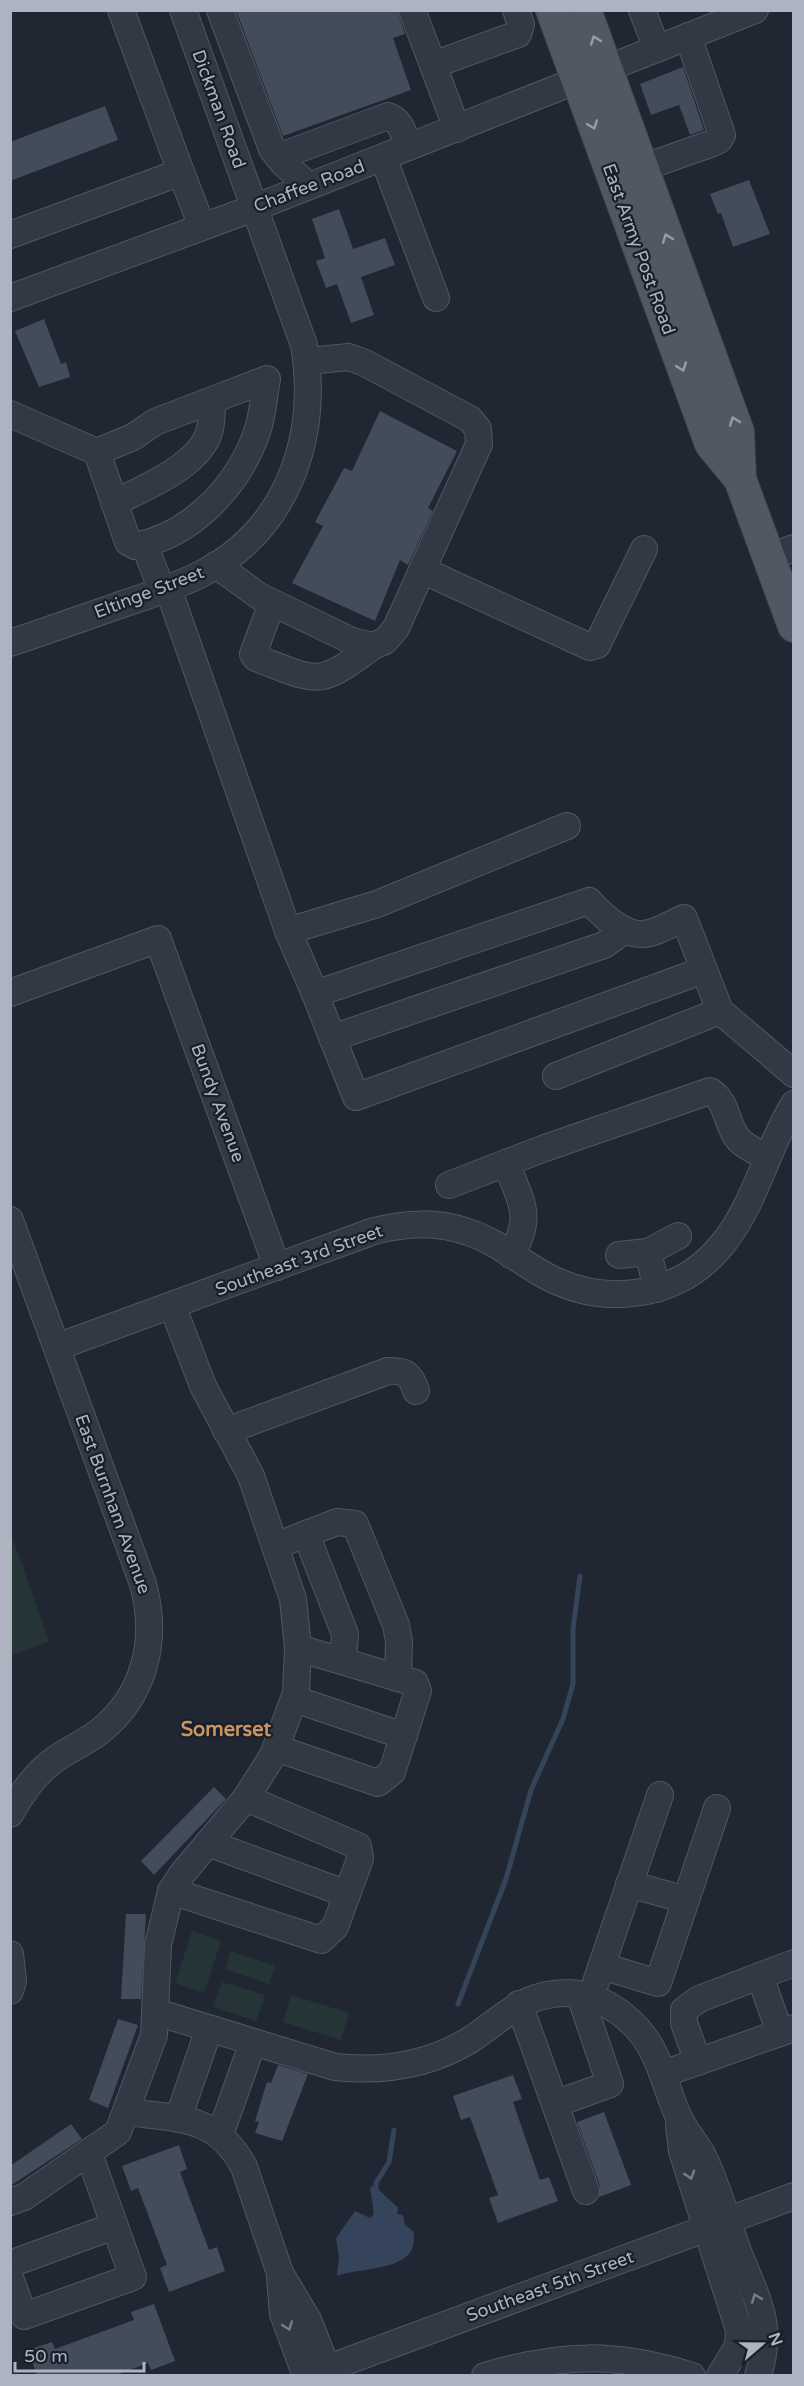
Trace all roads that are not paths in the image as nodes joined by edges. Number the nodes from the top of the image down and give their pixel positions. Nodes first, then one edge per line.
1 (121, 10) edge
2 (183, 10) edge
3 (220, 10) edge
4 (412, 10) edge
5 (516, 10) edge
6 (552, 10) edge
7 (585, 10) edge
8 (642, 10) edge
9 (755, 10) edge
10 (716, 17) edge
11 (688, 36) junction
12 (657, 49) junction
13 (433, 65) junction
14 (606, 69) junction
15 (577, 81) junction
16 (457, 129) junction
17 (408, 147) junction
18 (278, 157) junction
19 (383, 157) junction
20 (642, 168) junction
21 (181, 172) junction
22 (309, 186) junction
23 (254, 208) junction
24 (202, 227) junction
25 (10, 235) edge
26 (10, 298) edge
27 (436, 298) dead end
28 (308, 366) junction
29 (267, 379) junction
30 (212, 401) junction
31 (10, 414) edge
32 (97, 452) junction
33 (740, 479) junction
34 (114, 503) junction
35 (144, 544) junction
36 (644, 549) dead end
37 (781, 553) edge
38 (216, 565) junction
39 (422, 570) junction
40 (165, 589) junction
41 (272, 603) junction
42 (794, 626) edge
43 (10, 643) edge
44 (372, 646) junction
45 (567, 826) dead end
46 (625, 930) junction
47 (288, 932) junction
48 (704, 970) junction
49 (10, 993) edge
50 (315, 994) junction
51 (720, 1011) junction
52 (332, 1038) junction
53 (794, 1074) edge
54 (556, 1076) dead end
55 (794, 1104) edge
56 (767, 1157) junction
57 (506, 1163) junction
58 (449, 1185) dead end
59 (10, 1220) edge
60 (678, 1236) dead end
61 (648, 1252) junction
62 (511, 1255) junction
63 (619, 1255) dead end
64 (277, 1267) junction
65 (657, 1288) junction
66 (172, 1305) junction
67 (57, 1347) junction
68 (416, 1391) dead end
69 (226, 1431) junction
70 (306, 1534) junction
71 (275, 1546) junction
72 (298, 1648) junction
73 (343, 1661) junction
74 (398, 1678) junction
75 (294, 1699) junction
76 (404, 1736) junction
77 (276, 1748) junction
78 (660, 1795) dead end
79 (246, 1798) junction
80 (717, 1808) dead end
81 (10, 1814) edge
82 (208, 1843) junction
83 (629, 1884) junction
84 (171, 1891) junction
85 (347, 1894) junction
86 (686, 1900) junction
87 (10, 1954) edge
88 (794, 1963) edge
89 (602, 1966) junction
90 (760, 1976) junction
91 (10, 1991) edge
92 (586, 1996) junction
93 (519, 2004) junction
94 (156, 2012) junction
95 (209, 2029) junction
96 (787, 2031) edge
97 (253, 2042) junction
98 (698, 2062) junction
99 (663, 2074) junction
100 (555, 2104) junction
101 (126, 2112) junction
102 (178, 2119) junction
103 (220, 2134) junction
104 (89, 2154) junction
105 (586, 2191) dead end
106 (794, 2196) edge
107 (10, 2202) edge
108 (718, 2225) junction
109 (114, 2226) junction
110 (10, 2264) edge
111 (10, 2278) edge
112 (313, 2373) edge
113 (485, 2376) edge
114 (692, 2376) edge
115 (720, 2376) edge
116 (758, 2376) edge

1 - 21 street
2 - 23 street, Dickman Road
3 - 18 street
4 - 13 street
5 - 13 street
6 - 15 main road, East Army Post Road
14 -> 7 main road, East Army Post Road
8 - 12 street
9 - 10 street, Chaffee Road
10 - 11 street, Chaffee Road
11 - 12 street, Chaffee Road
11 - 20 street
12 - 14 street, Chaffee Road
13 - 16 street
14 - 15 street, Chaffee Road
14 - 20 main road, East Army Post Road
15 - 16 street, Chaffee Road
15 -> 33 main road, East Army Post Road
16 - 17 street, Chaffee Road
17 - 18 street
17 - 19 street, Chaffee Road
18 - 22 street
19 - 22 street, Chaffee Road
19 - 27 street
33 -> 20 main road, East Army Post Road
21 - 24 street
21 - 25 street
22 - 23 street, Chaffee Road
23 - 24 street, Chaffee Road
23 - 28 street, Eltinge Street
24 - 26 street, Chaffee Road
28 - 29 street
28 - 38 street, Eltinge Street
28 - 39 street
29 - 30 street
29 - 35 street
30 - 32 street
30 - 34 street
31 - 32 street
32 - 34 street
33 - 37 main road, East Army Post Road
34 - 35 street
35 - 40 street
36 - 39 street
37 - 42 main road, East Army Post Road
38 - 40 street, Eltinge Street
38 - 41 street
39 - 44 street
40 - 43 street, Eltinge Street
40 - 47 street
41 - 44 street
41 - 44 street
45 - 47 street
46 - 48 street
46 - 50 street
46 - 52 street
47 - 50 street
48 - 51 street
48 - 52 street
49 - 64 street, Bundy Avenue
50 - 52 street
51 - 53 street
51 - 54 street
55 - 56 street, Southeast 3rd Street
56 - 57 street
56 - 65 street, Southeast 3rd Street
57 - 58 street
57 - 62 street
59 - 67 street, East Burnham Avenue
60 - 61 street
61 - 63 street
61 - 65 street
62 - 64 street, Southeast 3rd Street
62 - 65 street, Southeast 3rd Street
64 - 66 street, Southeast 3rd Street
66 - 67 street, Southeast 3rd Street
66 - 69 street
67 - 81 street, East Burnham Avenue
68 - 69 street
69 - 71 street
70 - 71 street
70 - 73 street
70 - 74 street
71 - 72 street
72 - 73 street
72 - 75 street
73 - 74 street
74 - 76 street
75 - 76 street
75 - 77 street
76 - 77 street
77 - 79 street
78 - 83 street
79 - 82 street
79 - 85 street
80 - 86 street
82 - 84 street
82 - 85 street
83 - 86 street
83 - 89 street
84 - 85 street
84 - 94 street
86 - 89 street
87 - 91 street
88 - 90 street
89 - 92 street
90 - 96 street
90 - 98 street
92 - 93 street
92 - 99 street
92 - 100 street
93 - 97 street
93 - 100 street
94 - 95 street
94 - 101 street
95 - 97 street
95 - 102 street
96 - 98 street
97 - 103 street
98 - 99 street
99 - 108 street
100 - 105 street
101 - 102 street
101 - 104 street
102 - 103 street
103 - 112 street
104 - 107 street
104 - 109 street
106 - 108 street, Southeast 5th Street
108 - 112 street, Southeast 5th Street
108 - 115 street
116 -> 108 street
109 - 110 street
109 - 111 street
113 - 114 street

